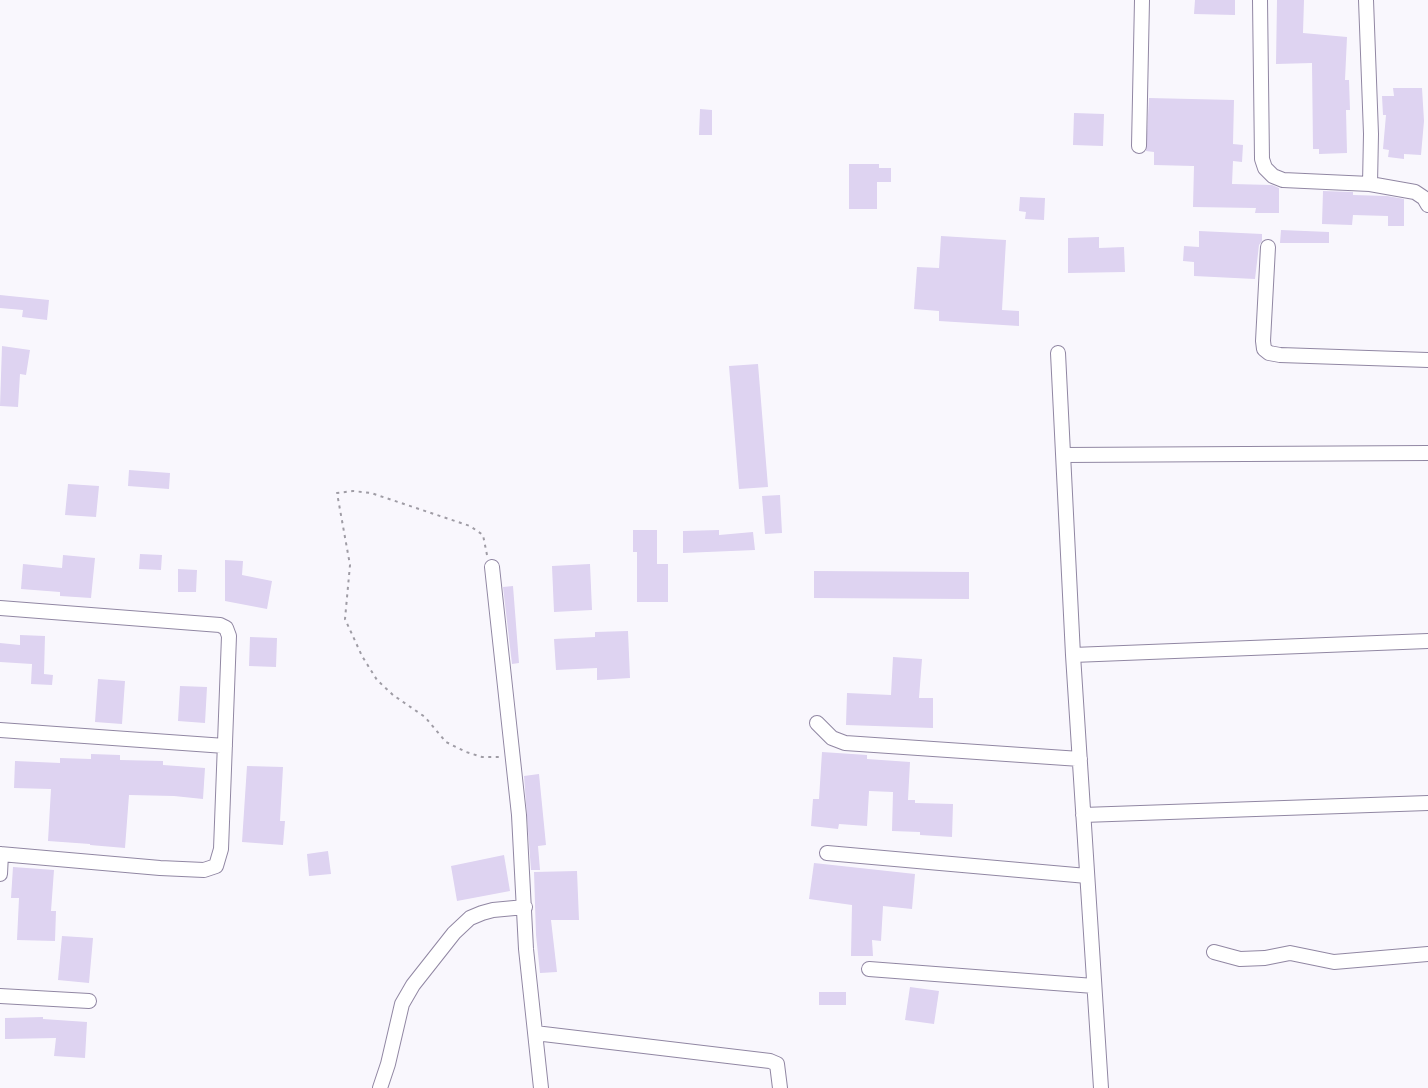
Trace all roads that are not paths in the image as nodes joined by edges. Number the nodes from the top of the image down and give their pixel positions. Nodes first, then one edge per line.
1 (1142, 0) edge
2 (1260, 0) edge
3 (1366, 0) edge
4 (1139, 146) dead end
5 (1370, 184) junction
6 (1427, 200) edge
7 (1268, 247) dead end
8 (1058, 353) dead end
9 (1428, 360) edge
10 (1428, 453) edge
11 (1064, 455) junction
12 (492, 567) road end
13 (0, 608) edge
14 (1428, 641) edge
15 (1072, 656) junction
16 (817, 723) dead end
17 (0, 730) edge
18 (225, 746) junction
19 (1080, 759) junction
20 (1428, 803) edge
21 (1083, 814) junction
22 (827, 853) dead end
23 (0, 854) edge
24 (0, 874) edge
25 (1087, 876) junction
26 (525, 906) junction
27 (1214, 952) dead end
28 (1428, 954) edge
29 (869, 969) dead end
30 (1094, 986) junction
31 (0, 996) edge
32 (89, 1001) dead end
33 (535, 1034) junction
34 (380, 1088) edge
35 (541, 1088) edge
36 (780, 1088) edge
37 (1101, 1088) edge

1 - 4 street
2 - 5 street
3 - 5 street
5 - 6 street
7 - 9 street
8 - 11 street
10 - 11 street
11 - 15 street
12 - 26 street
13 - 18 street
14 - 15 street
15 - 19 street
16 - 19 street
17 - 18 street
18 - 23 street
19 - 21 street
20 - 21 street
21 - 25 street
22 - 25 street
23 - 24 street
25 - 30 street
26 - 33 street
26 - 34 street
27 - 28 street
29 - 30 street
30 - 37 street
31 - 32 street
33 - 35 street
33 - 36 street

